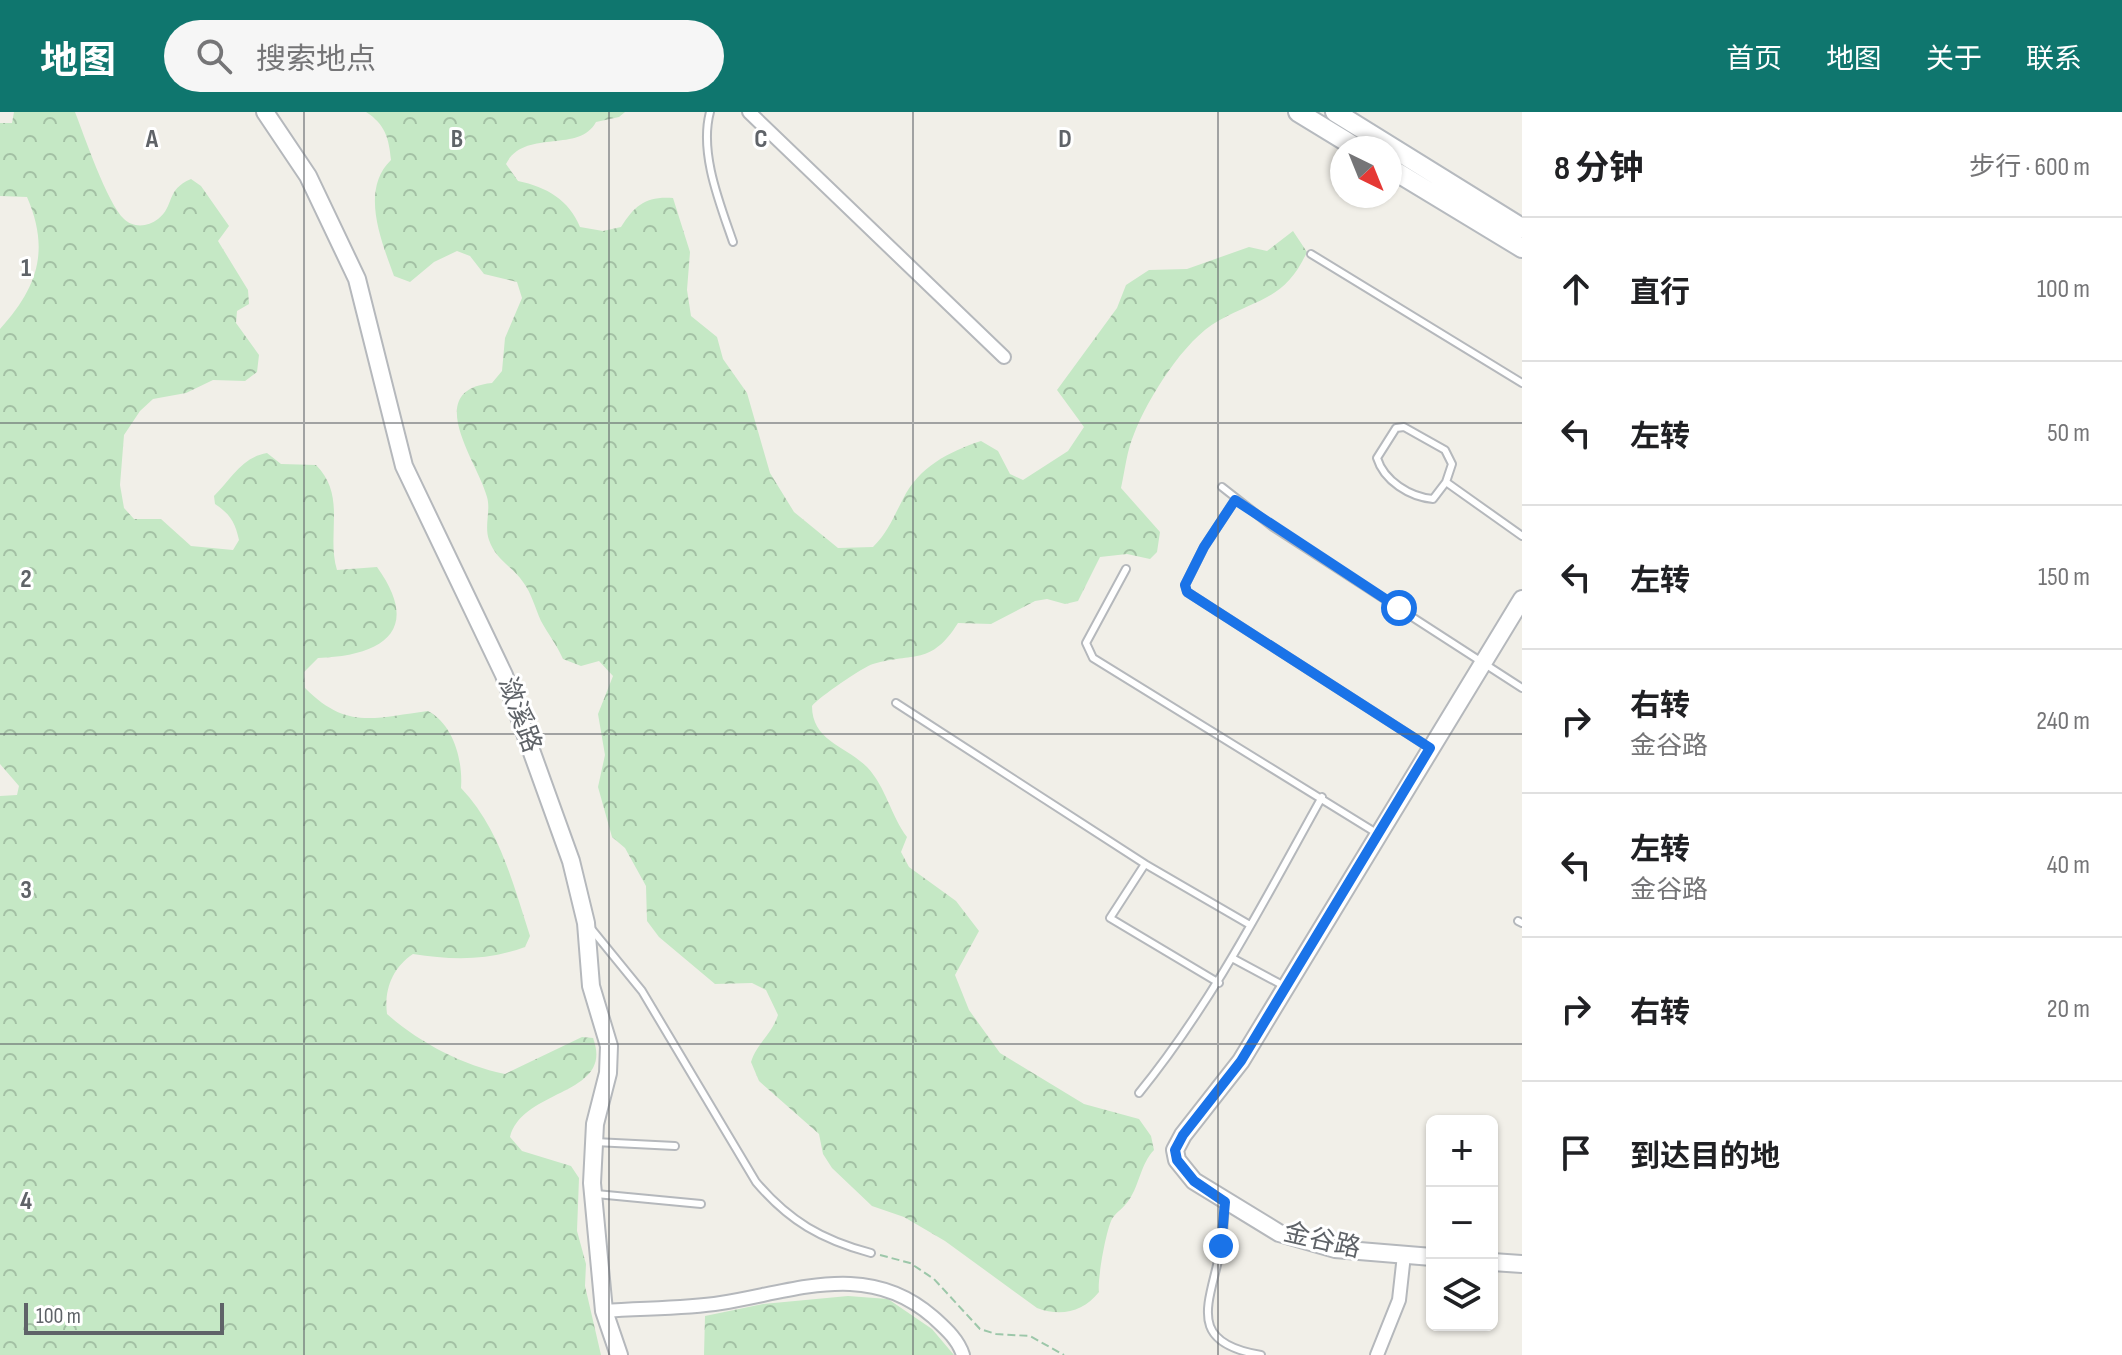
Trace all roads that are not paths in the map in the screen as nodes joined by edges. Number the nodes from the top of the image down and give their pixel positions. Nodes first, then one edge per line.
1 (265, 112) edge
2 (710, 112) edge
3 (749, 112) edge
4 (1298, 112) edge
5 (1335, 112) edge
6 (1337, 136) edge
7 (1402, 175) edge
8 (1522, 228) edge
9 (733, 242) dead end
10 (1522, 248) edge
11 (1311, 254) dead end
12 (1004, 357) dead end
13 (1522, 383) edge
14 (1446, 482) junction
15 (1222, 487) dead end
16 (1235, 500) junction
17 (1522, 536) edge
18 (1126, 569) dead end
19 (1522, 599) edge
20 (1481, 664) junction
21 (1522, 688) edge
22 (896, 703) dead end
23 (1430, 748) junction
24 (1322, 797) junction
25 (1378, 834) junction
26 (1145, 864) junction
27 (586, 923) junction
28 (1250, 925) junction
29 (1232, 958) junction
30 (1219, 983) junction
31 (1286, 987) junction
32 (1139, 1093) dead end
33 (595, 1142) junction
34 (675, 1146) dead end
35 (592, 1194) junction
36 (1225, 1202) junction
37 (701, 1204) dead end
38 (871, 1253) road end
39 (1404, 1255) junction
40 (1426, 1257) edge
41 (1498, 1262) edge
42 (1522, 1264) edge
43 (604, 1311) junction
44 (619, 1355) edge
45 (963, 1355) edge
46 (1261, 1355) edge
47 (1377, 1355) edge

1 - 27 street, 潋溪路
2 - 9 lane
3 - 12 street
4 - 6 main road
5 - 8 main road
7 - 10 main road
11 - 13 lane
14 - 14 lane
14 - 17 lane
15 - 16 lane
16 - 20 lane
16 - 23 lane
18 - 24 lane
19 - 20 street, 金谷路
20 - 21 lane
20 - 23 street, 金谷路
22 - 26 lane
23 - 25 street, 金谷路
24 - 25 lane
24 - 28 lane
25 - 31 street, 金谷路
26 - 28 lane
26 - 30 lane
27 - 33 street, 潋溪路
27 - 38 lane
28 - 29 lane
29 - 30 lane
29 - 31 lane
30 - 32 lane
31 - 36 street, 金谷路
33 - 34 lane
33 - 35 street, 潋溪路
35 - 37 lane
35 - 43 street, 潋溪路
36 - 39 street, 金谷路
36 - 46 lane
39 - 40 street, 金谷路
39 - 47 street
41 - 42 street
43 - 44 street, 潋溪路
43 - 45 street

